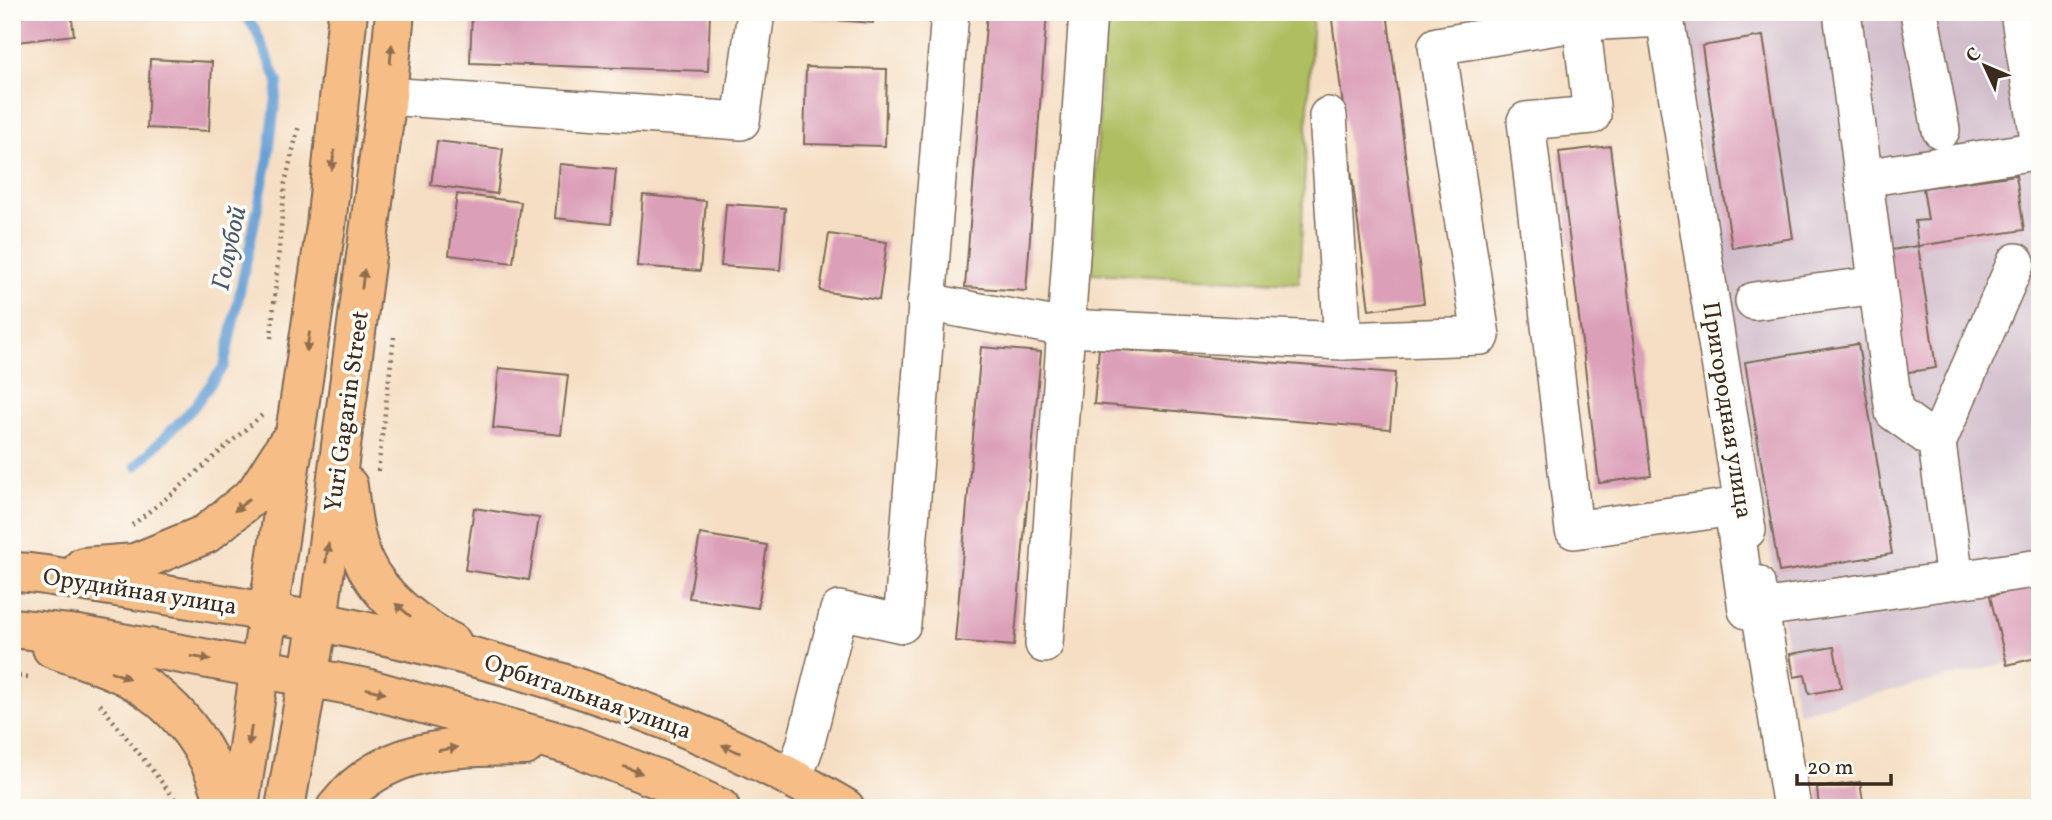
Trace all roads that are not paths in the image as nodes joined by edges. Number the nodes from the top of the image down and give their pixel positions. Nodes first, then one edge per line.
1 (348, 12) edge
2 (395, 12) edge
3 (757, 12) edge
4 (950, 12) edge
5 (1088, 12) edge
6 (1842, 12) edge
7 (1919, 12) edge
8 (2020, 12) edge
9 (1664, 15) edge
10 (1580, 17) edge
11 (387, 96) junction
12 (1328, 116) dead end
13 (1941, 130) dead end
14 (2039, 134) edge
15 (1864, 178) junction
16 (2016, 262) dead end
17 (1878, 285) junction
18 (1754, 301) dead end
19 (926, 302) junction
20 (1066, 328) junction
21 (1343, 341) junction
22 (280, 422) junction
23 (343, 433) junction
24 (1937, 443) junction
25 (2040, 568) edge
26 (19, 572) edge
27 (1955, 580) junction
28 (1760, 607) junction
29 (269, 611) junction
30 (318, 621) junction
31 (12, 629) edge
32 (1044, 643) dead end
33 (482, 659) junction
34 (260, 668) junction
35 (309, 677) junction
36 (570, 745) junction
37 (793, 779) junction
38 (225, 808) edge
39 (239, 808) edge
40 (285, 808) edge
41 (337, 808) edge
42 (720, 808) edge
43 (845, 808) edge
44 (1792, 808) edge

1 -> 22 main road, Yuri Gagarin Street
11 -> 2 main road, Yuri Gagarin Street
3 - 11 street
4 - 19 street
5 - 20 street
6 - 15 street
7 - 13 street
8 - 14 street
9 - 10 street
9 - 28 street, Пригородная улица
10 - 21 street
10 - 28 street
23 -> 11 main road, Yuri Gagarin Street
12 - 21 street
14 - 15 street
15 - 17 street
16 - 24 street
17 - 18 street
17 - 24 street
19 - 20 street
19 - 37 street
20 - 21 street
20 - 32 street
22 -> 26 main road
22 - 29 main road, Yuri Gagarin Street
30 -> 23 main road, Yuri Gagarin Street
33 -> 23 main road
24 - 27 street
25 - 27 street
26 - 29 main road, Орудийная улица
27 - 28 street
28 - 44 street, Пригородная улица
29 - 30 main road, Орудийная улица
29 - 34 main road, Yuri Gagarin Street
30 - 33 main road, Орбитальная улица
30 - 35 main road, Yuri Gagarin Street
31 -> 34 main road
31 -> 38 main road
37 -> 33 main road, Орбитальная улица
34 - 35 main road
34 -> 39 main road, Yuri Gagarin Street
35 -> 36 main road
35 - 40 main road, Yuri Gagarin Street
41 -> 36 main road
36 -> 42 main road
37 - 43 main road, Орбитальная улица

